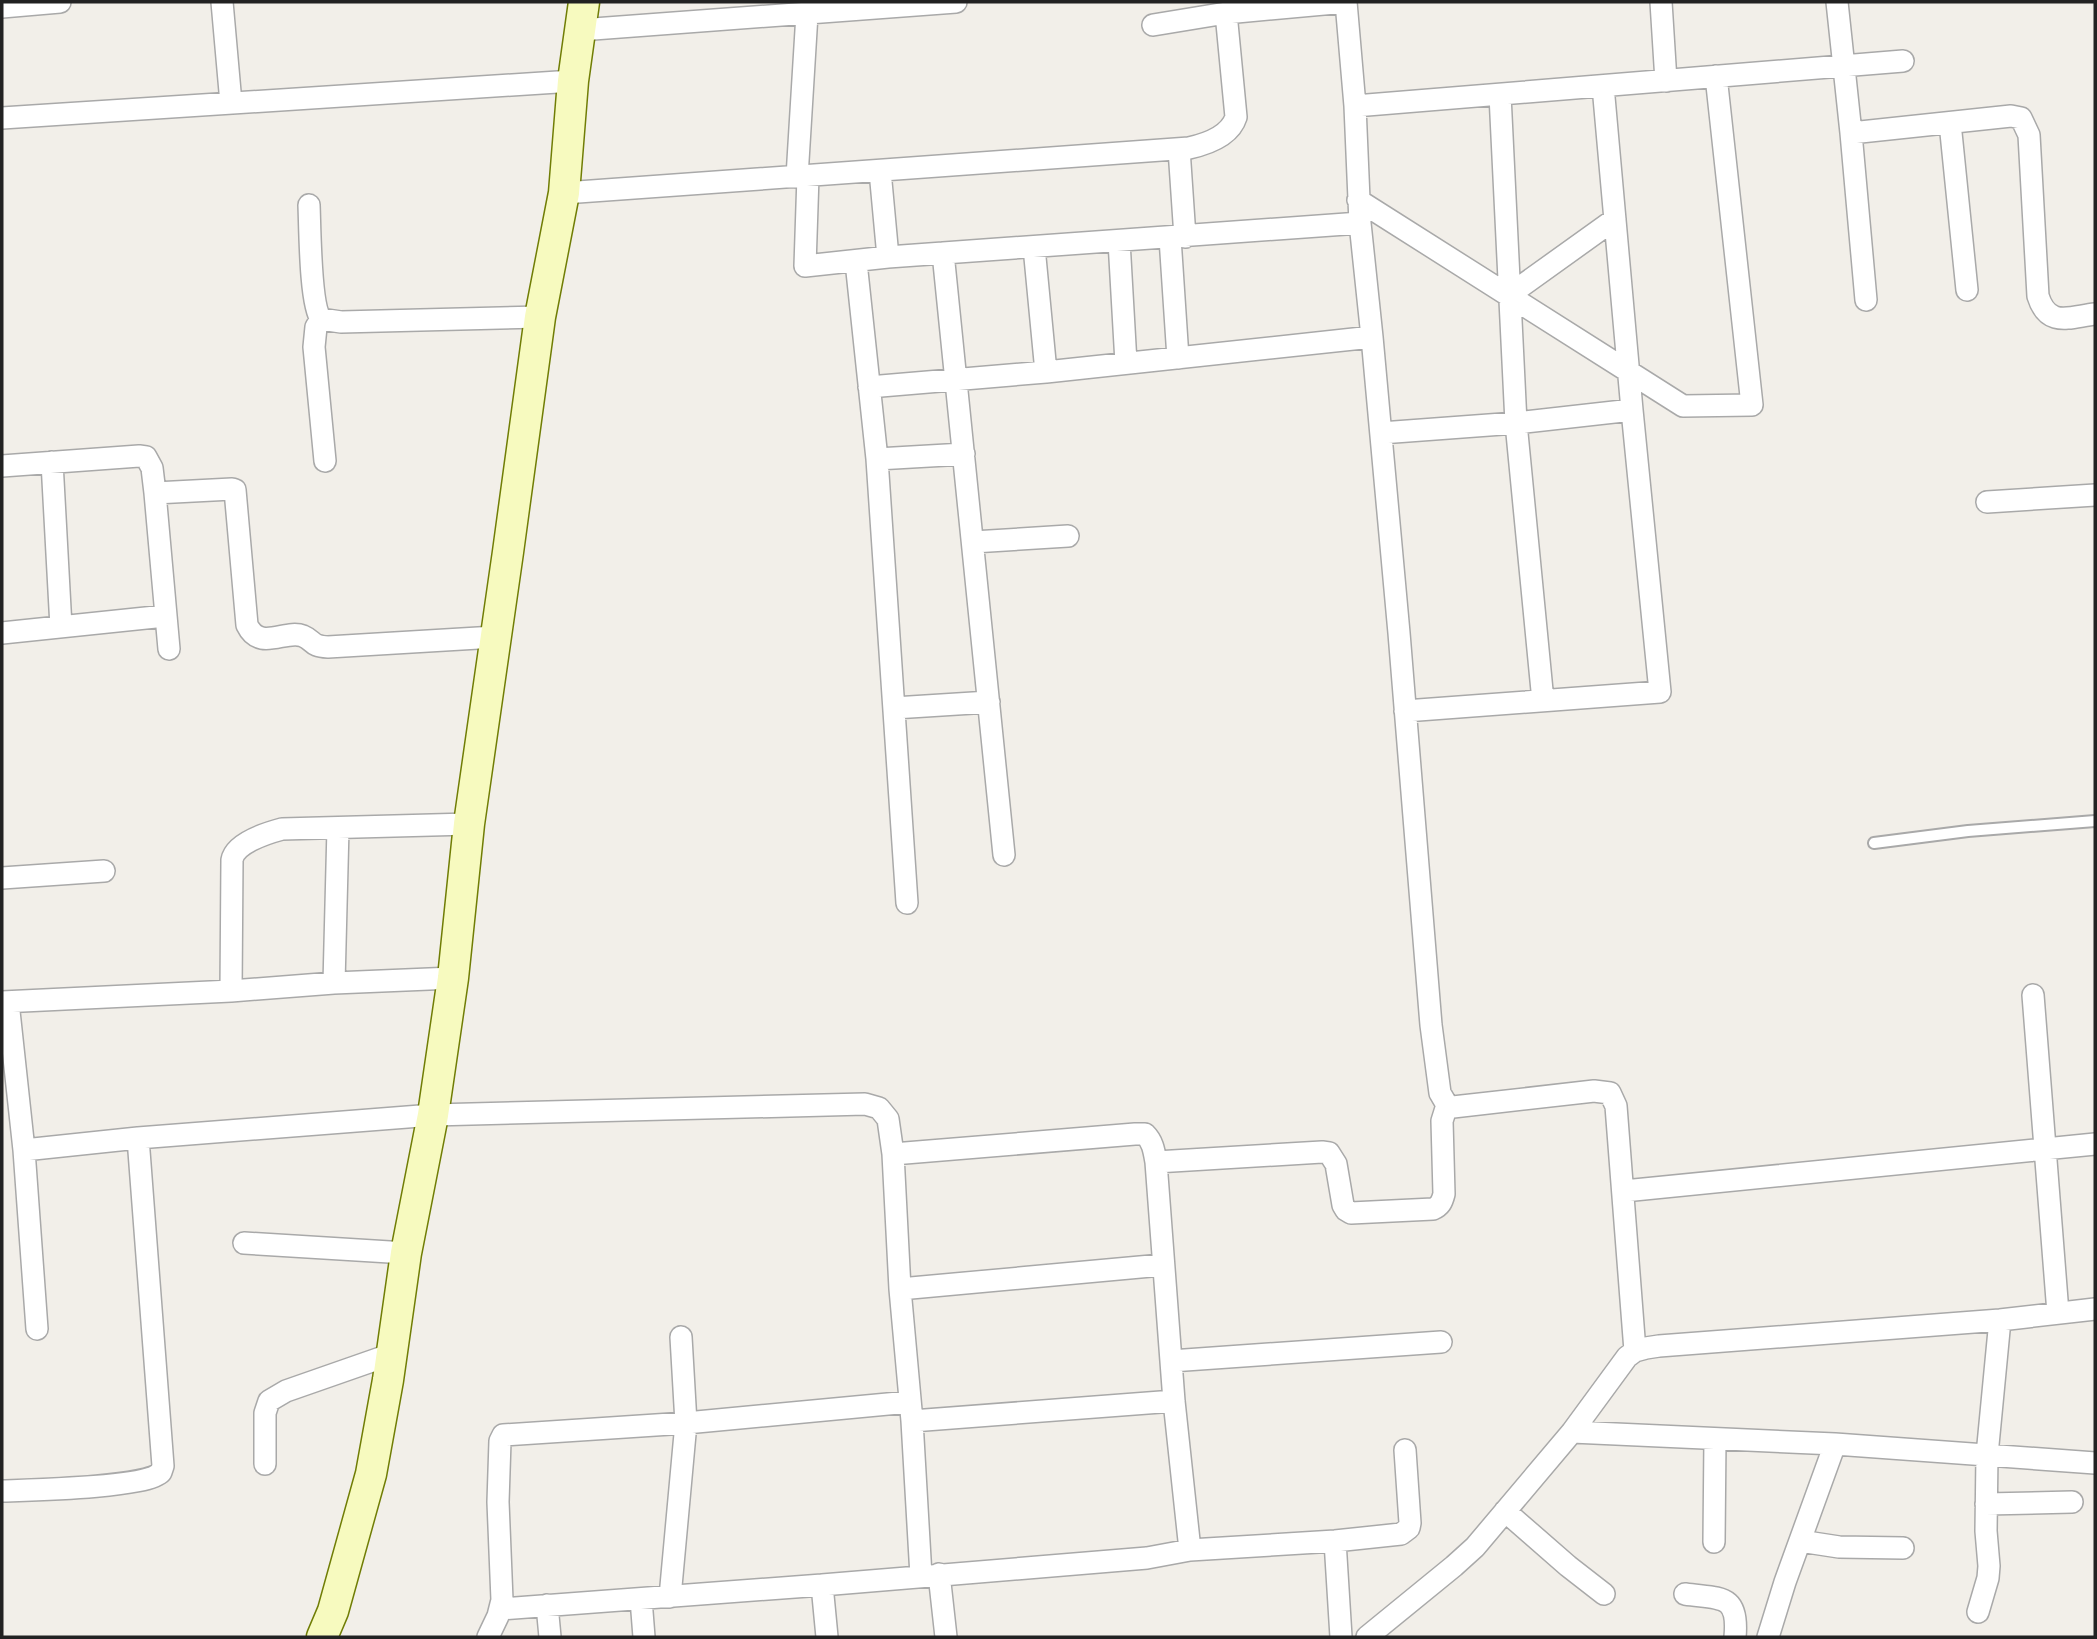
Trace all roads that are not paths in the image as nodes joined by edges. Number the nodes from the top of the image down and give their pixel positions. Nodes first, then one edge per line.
1 (60, 2) edge
2 (222, 2) edge
3 (956, 2) edge
4 (1346, 2) edge
5 (1661, 2) edge
6 (1837, 2) edge
7 (2, 7) edge
8 (1213, 10) edge
9 (807, 14) junction
10 (582, 16) edge
11 (1153, 24) dead end
12 (1903, 61) dead end
13 (1844, 66) junction
14 (1716, 76) junction
15 (573, 80) junction
16 (1666, 81) junction
17 (1603, 86) junction
18 (1500, 95) junction
19 (231, 103) junction
20 (1355, 106) junction
21 (2, 118) edge
22 (1950, 123) junction
23 (1851, 133) junction
24 (1179, 149) junction
25 (880, 171) junction
26 (803, 176) junction
27 (564, 193) junction
28 (1358, 200) junction
29 (309, 205) dead end
30 (1615, 219) junction
31 (1360, 223) junction
32 (1177, 237) junction
33 (1119, 241) junction
34 (1034, 247) junction
35 (943, 253) junction
36 (888, 257) junction
37 (856, 261) junction
38 (1967, 290) dead end
39 (1509, 295) junction
40 (1866, 300) dead end
41 (2095, 314) edge
42 (540, 317) junction
43 (321, 319) junction
44 (1372, 337) junction
45 (1178, 358) junction
46 (1126, 363) junction
47 (1046, 372) junction
48 (1629, 372) junction
49 (956, 380) junction
50 (869, 387) junction
51 (1632, 410) junction
52 (1516, 423) junction
53 (1381, 433) junction
54 (964, 454) junction
55 (877, 459) junction
56 (325, 461) dead end
57 (52, 462) junction
58 (2, 466) edge
59 (156, 493) junction
60 (2095, 495) edge
61 (1987, 502) dead end
62 (1068, 536) dead end
63 (972, 542) junction
64 (165, 616) junction
65 (61, 627) junction
66 (2, 633) edge
67 (495, 637) junction
68 (169, 649) dead end
69 (1543, 701) junction
70 (989, 702) junction
71 (894, 708) junction
72 (1405, 711) junction
73 (2095, 821) edge
74 (469, 824) junction
75 (338, 828) junction
76 (1874, 843) dead end
77 (1004, 855) dead end
78 (104, 871) dead end
79 (2, 878) edge
80 (908, 903) dead end
81 (453, 978) junction
82 (334, 983) junction
83 (231, 991) junction
84 (2033, 995) dead end
85 (5, 1002) edge
86 (1447, 1105) junction
87 (433, 1115) junction
88 (138, 1138) junction
89 (2095, 1144) edge
90 (2044, 1147) junction
91 (24, 1150) junction
92 (893, 1154) junction
93 (1156, 1162) junction
94 (1623, 1191) junction
95 (244, 1243) dead end
96 (406, 1252) junction
97 (1162, 1265) junction
98 (900, 1289) junction
99 (2095, 1309) edge
100 (2058, 1313) junction
101 (2000, 1320) junction
102 (37, 1329) dead end
103 (681, 1337) dead end
104 (1441, 1342) dead end
105 (1635, 1351) junction
106 (392, 1354) junction
107 (1171, 1361) junction
108 (1174, 1401) junction
109 (911, 1411) junction
110 (686, 1423) junction
111 (1572, 1432) junction
112 (1716, 1439) junction
113 (1835, 1444) junction
114 (1405, 1450) dead end
115 (1986, 1455) junction
116 (2095, 1463) edge
117 (265, 1464) dead end
118 (2, 1491) edge
119 (2071, 1502) dead end
120 (1986, 1504) junction
121 (1505, 1511) junction
122 (1335, 1541) junction
123 (1800, 1541) junction
124 (1714, 1542) dead end
125 (1903, 1548) dead end
126 (1190, 1550) junction
127 (930, 1575) junction
128 (822, 1586) junction
129 (1604, 1594) dead end
130 (1685, 1594) dead end
131 (670, 1597) junction
132 (640, 1599) junction
133 (547, 1605) junction
134 (501, 1609) junction
135 (1979, 1612) dead end
136 (323, 1637) edge
137 (488, 1637) edge
138 (550, 1637) edge
139 (644, 1637) edge
140 (828, 1637) edge
141 (946, 1637) edge
142 (1341, 1637) edge
143 (1367, 1637) edge
144 (1735, 1637) edge
145 (1768, 1637) edge

1 - 7 street
2 - 19 street
3 - 9 street
4 - 8 street
4 - 20 street
5 - 16 street
6 - 13 street
8 - 11 street
8 - 24 street
9 - 10 street
9 - 26 street
10 - 15 street
12 - 13 street
13 - 14 street
13 - 23 street
14 - 16 street
14 - 48 street
15 - 19 street
15 - 27 street
16 - 17 street
17 - 18 street
17 - 30 street
18 - 20 street
18 - 39 street
19 - 21 street
20 - 28 street
22 - 23 street
22 - 38 street
22 - 41 street
23 - 40 street
24 - 25 street
24 - 32 street
25 - 26 street
25 - 36 street
26 - 27 street
26 - 37 street
27 - 42 street
28 - 31 street
28 - 39 street
29 - 43 street
30 - 39 street
30 - 48 street
31 - 32 street
31 - 44 street
32 - 33 street
32 - 45 street
33 - 34 street
33 - 46 street
34 - 35 street
34 - 47 street
35 - 36 street
35 - 49 street
36 - 37 street
37 - 50 street
39 - 48 street
39 - 52 street
42 - 43 street
42 - 67 street
43 - 56 street
44 - 45 street
44 - 53 street
45 - 46 street
46 - 47 street
47 - 49 street
48 - 51 street
49 - 50 street
49 - 54 street
50 - 55 street
51 - 52 street
51 - 69 street
52 - 53 street
52 - 69 street
53 - 72 street
54 - 55 street
54 - 63 street
55 - 71 street
57 - 58 street
57 - 59 street
57 - 65 street
59 - 64 street
59 - 67 street
60 - 61 street
62 - 63 street
63 - 70 street
64 - 65 street
64 - 68 street
65 - 66 street
67 - 74 street
69 - 72 street
70 - 71 street
70 - 77 street
71 - 80 street
72 - 86 street
73 - 76 lane
74 - 75 street
74 - 81 street
75 - 82 street
75 - 83 street
78 - 79 street
81 - 82 street
81 - 87 street
82 - 83 street
83 - 85 street
84 - 90 street
85 - 91 street
86 - 93 street
86 - 94 street
87 - 88 street
87 - 92 street
87 - 96 street
88 - 91 street
88 - 118 street
89 - 90 street
90 - 94 street
90 - 100 street
91 - 102 street
92 - 93 street
92 - 98 street
93 - 97 street
94 - 105 street
95 - 96 street
96 - 106 street
97 - 98 street
97 - 107 street
98 - 109 street
99 - 100 street
100 - 101 street
101 - 105 street
101 - 115 street
103 - 110 street
104 - 107 street
105 - 111 street
106 - 117 street
106 - 136 street
107 - 108 street
108 - 109 street
108 - 126 street
109 - 110 street
109 - 127 street
110 - 131 street
110 - 134 street
111 - 112 street
111 - 121 street
112 - 113 street
112 - 124 street
113 - 115 street
113 - 123 street
114 - 122 street
115 - 116 street
115 - 120 street
119 - 120 street
120 - 135 street
121 - 129 street
121 - 143 street
122 - 126 street
122 - 142 street
123 - 125 street
123 - 145 street
126 - 127 street
127 - 128 street
127 - 141 street
128 - 131 street
128 - 140 street
130 - 144 street
131 - 132 street
132 - 133 street
132 - 139 street
133 - 134 street
133 - 138 street
134 - 137 street

